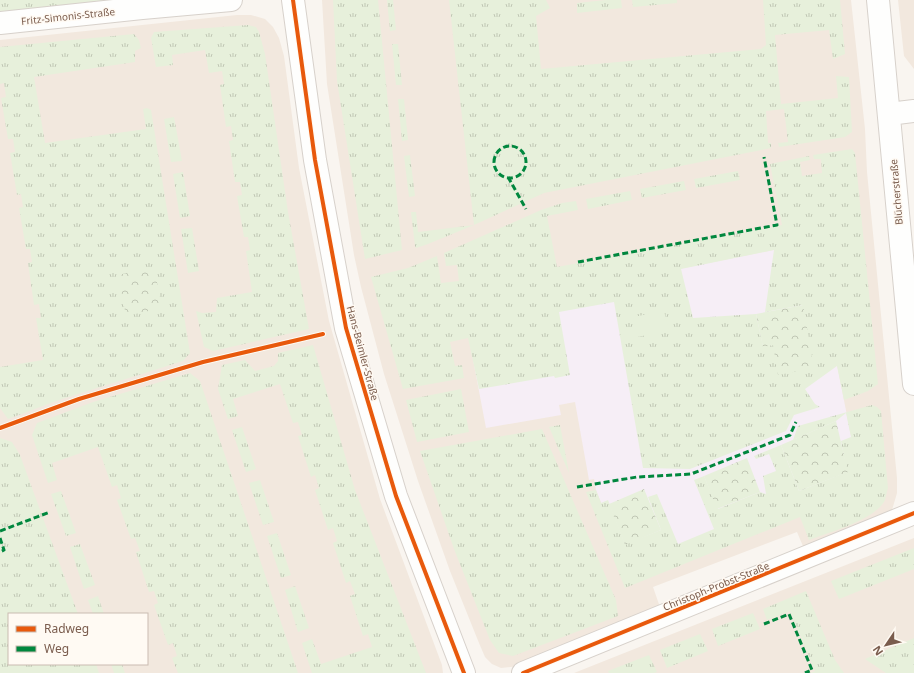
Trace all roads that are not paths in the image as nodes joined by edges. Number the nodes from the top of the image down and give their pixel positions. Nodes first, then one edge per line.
1 (231, 0) edge
2 (293, 0) edge
3 (878, 0) edge
4 (0, 23) edge
5 (914, 111) edge
6 (889, 114) junction
7 (914, 384) edge
8 (914, 513) edge
9 (464, 673) edge
10 (523, 673) edge

1 - 4 street, Fritz-Simonis-Straße
2 - 9 street, Hans-Beimler-Straße
3 - 6 street, Blücherstraße
5 - 6 street
6 - 7 street, Blücherstraße
8 - 10 street, Christoph-Probst-Straße

